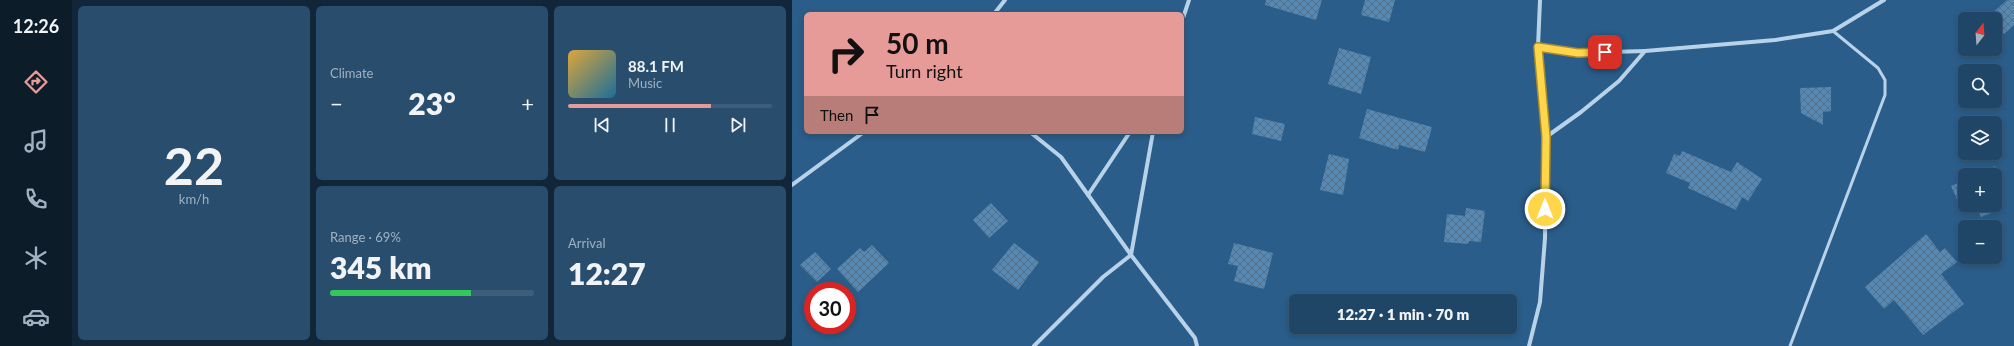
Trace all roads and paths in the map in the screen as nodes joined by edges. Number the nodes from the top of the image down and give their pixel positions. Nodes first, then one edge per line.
1 (1005, 0) edge
2 (1189, 0) edge
3 (1540, 0) edge
4 (1884, 0) edge
5 (996, 12) edge
6 (1184, 15) edge
7 (1833, 31) junction
8 (1538, 47) junction
9 (1645, 51) junction
10 (861, 134) edge
11 (1032, 134) edge
12 (1129, 134) edge
13 (1153, 134) edge
14 (1546, 137) junction
15 (792, 185) edge
16 (1088, 195) junction
17 (1131, 255) junction
18 (1034, 346) edge
19 (1197, 346) edge
20 (1529, 346) edge
21 (1790, 346) edge

1 - 5 street
2 - 6 street
3 - 8 street
4 - 7 street
7 - 9 street
7 - 21 lane
8 - 9 street
8 - 14 street
9 - 14 street
10 - 15 street
11 - 16 street
12 - 16 street
13 - 17 street
14 - 20 street
16 - 17 street
17 - 18 street
17 - 19 street

